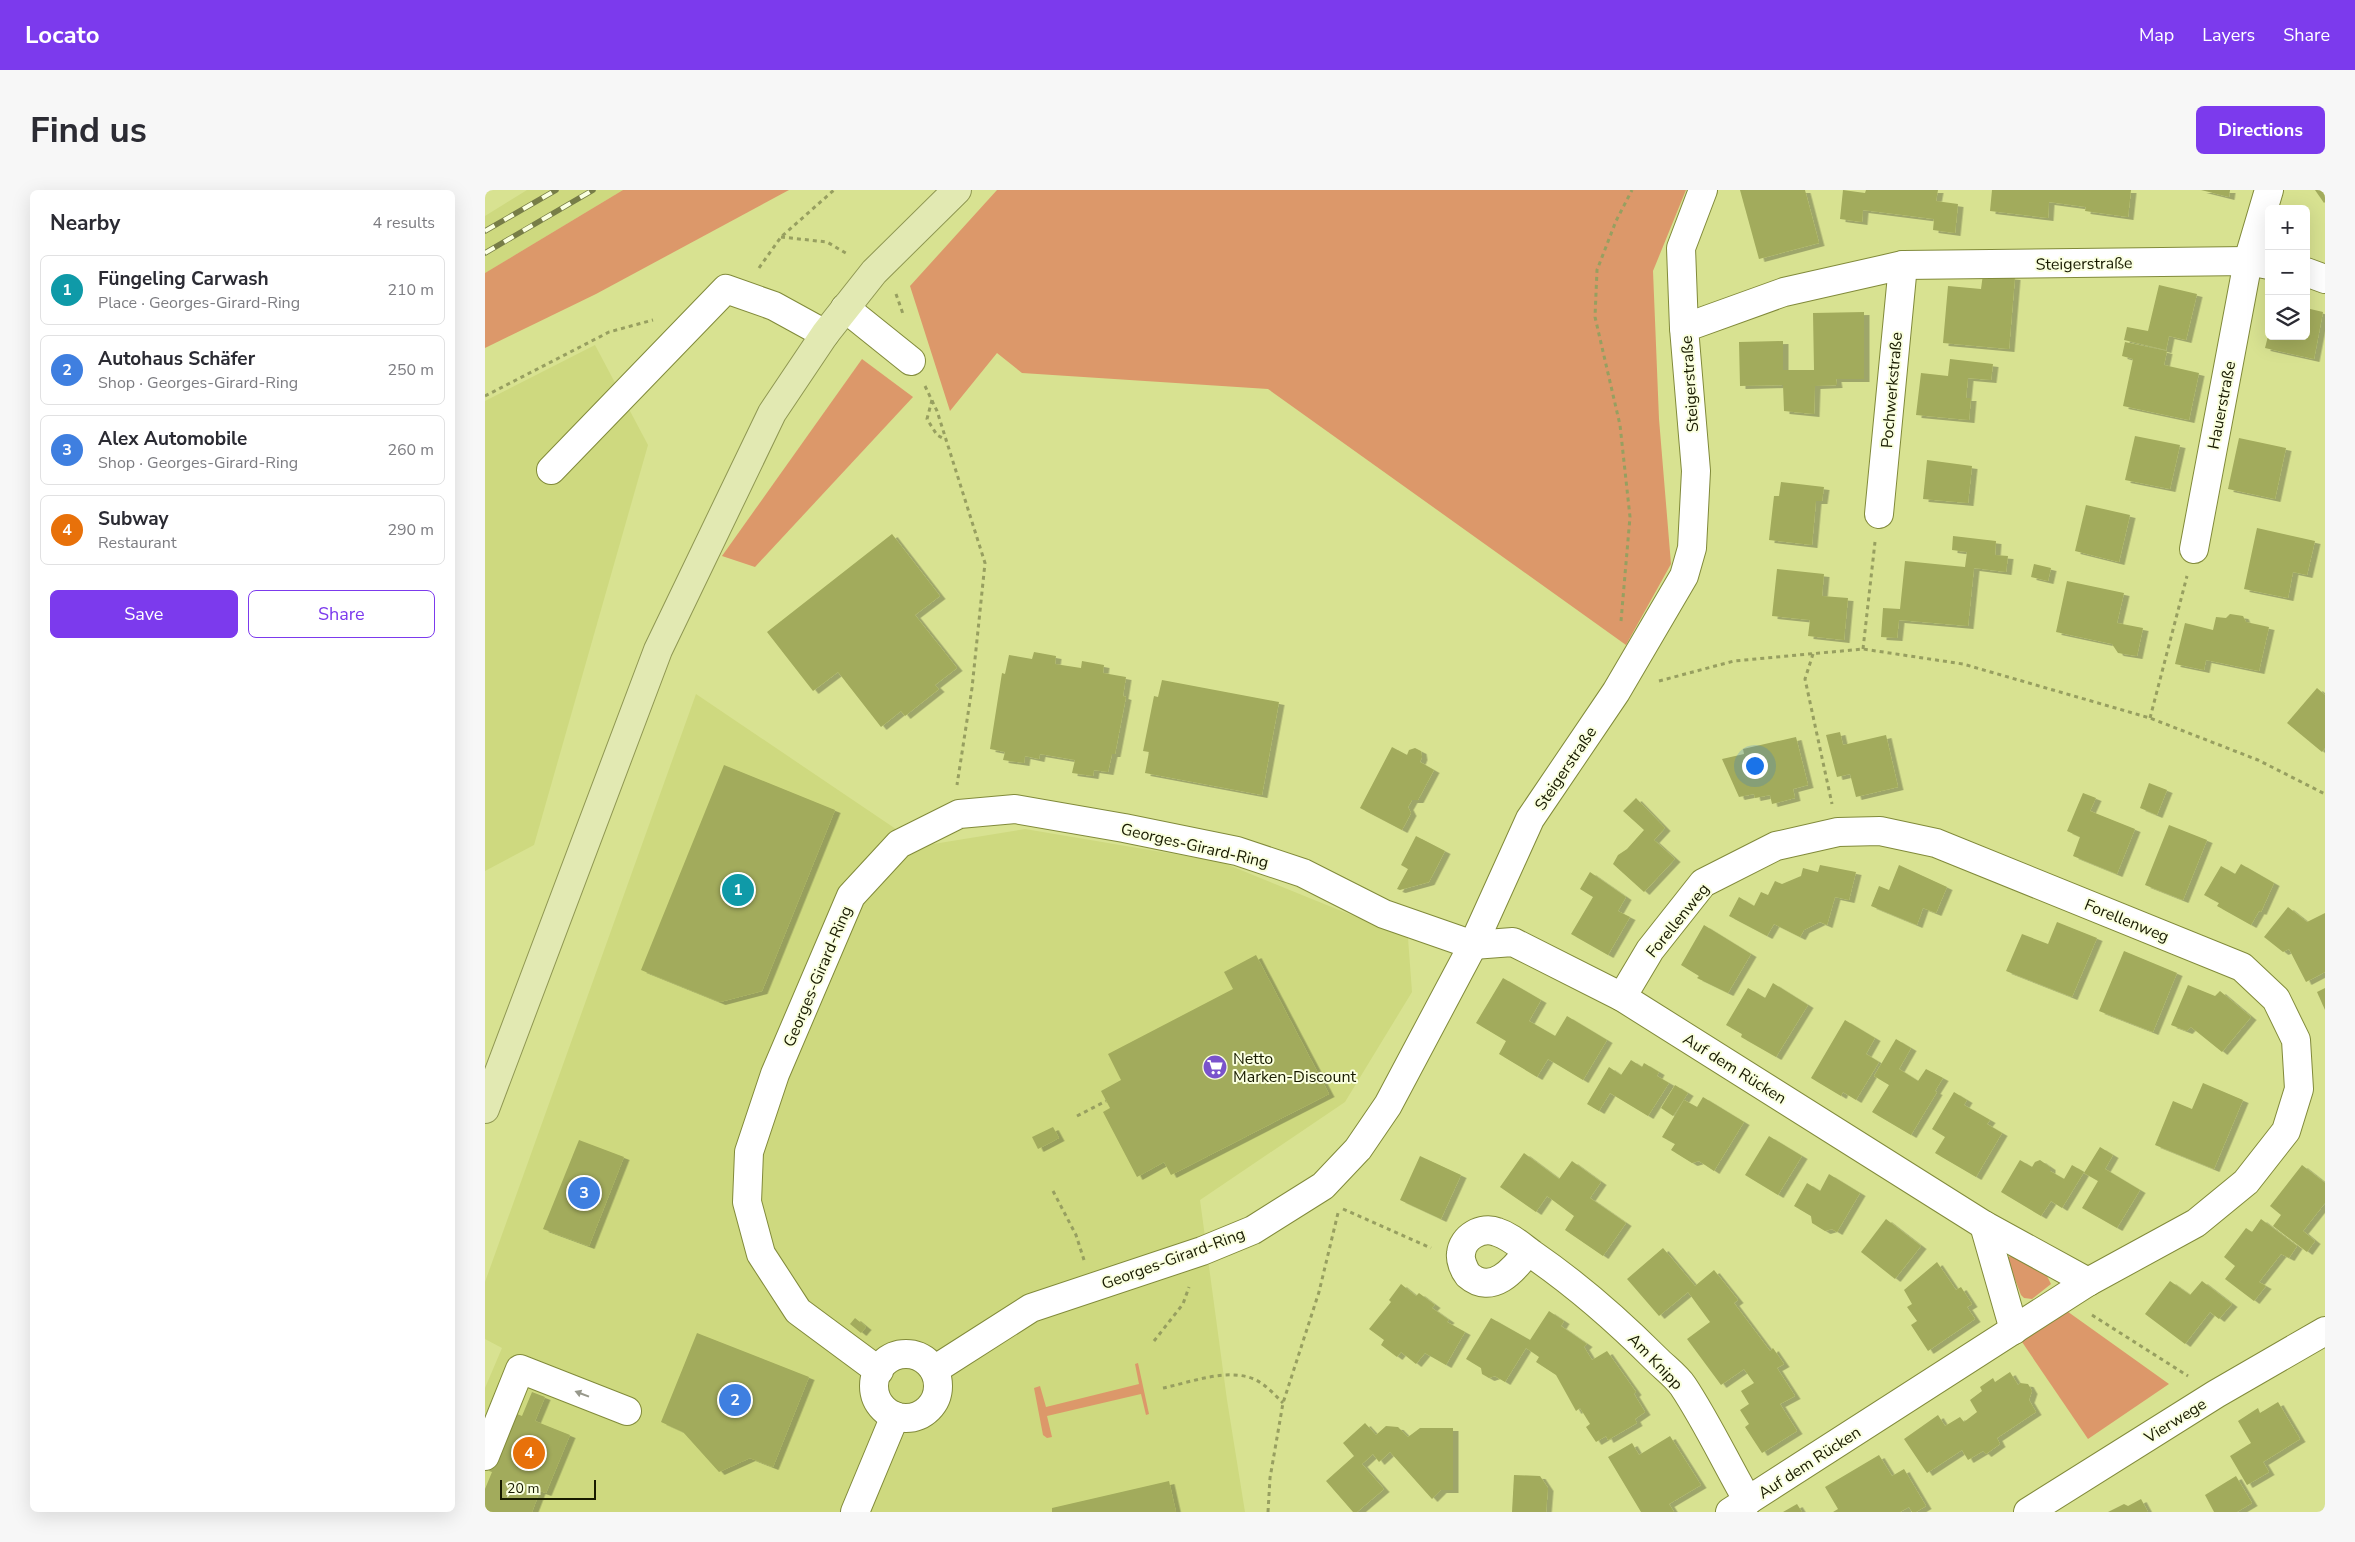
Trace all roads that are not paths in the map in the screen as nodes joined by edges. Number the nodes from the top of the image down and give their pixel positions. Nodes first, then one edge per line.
1 (957, 190) edge
2 (1703, 190) edge
3 (2269, 190) edge
4 (2258, 263) edge
5 (1903, 265) junction
6 (2310, 273) edge
7 (2325, 278) edge
8 (845, 308) junction
9 (1684, 328) junction
10 (825, 334) junction
11 (911, 361) dead end
12 (551, 470) dead end
13 (1879, 514) road end
14 (2194, 549) road end
15 (1473, 944) junction
16 (1622, 997) junction
17 (485, 1109) edge
18 (1984, 1225) junction
19 (1529, 1252) junction
20 (2088, 1282) junction
21 (2064, 1297) joint
22 (2014, 1330) junction
23 (2325, 1331) edge
24 (934, 1370) junction
25 (879, 1371) junction
26 (627, 1411) dead end
27 (895, 1416) junction
28 (485, 1456) edge
29 (1739, 1507) edge
30 (855, 1512) edge
31 (2027, 1512) edge

1 - 8 main road
2 - 9 street
3 - 4 street, Hauerstraße
4 - 5 street, Steigerstraße
4 - 14 street, Hauerstraße
5 - 9 street, Steigerstraße
5 - 13 street, Pochwerkstraße
6 - 7 street
8 - 10 main road
8 - 11 street
9 - 15 street, Steigerstraße
10 - 12 street
10 - 17 main road
15 - 16 street, Auf dem Rücken
15 - 24 street, Georges-Girard-Ring
15 - 25 street, Georges-Girard-Ring
16 - 18 street, Auf dem Rücken
16 - 20 street, Forellenweg
18 - 20 street, Auf dem Rücken
18 - 22 street
19 - 19 street, Am Knipp
19 - 29 street, Am Knipp
20 - 21 street, Forellenweg
21 - 22 street, Auf dem Rücken
22 - 29 street, Auf dem Rücken
23 - 31 street, Vierwege
24 - 25 street
24 - 27 street
25 - 27 street
26 -> 28 street
27 - 30 street

